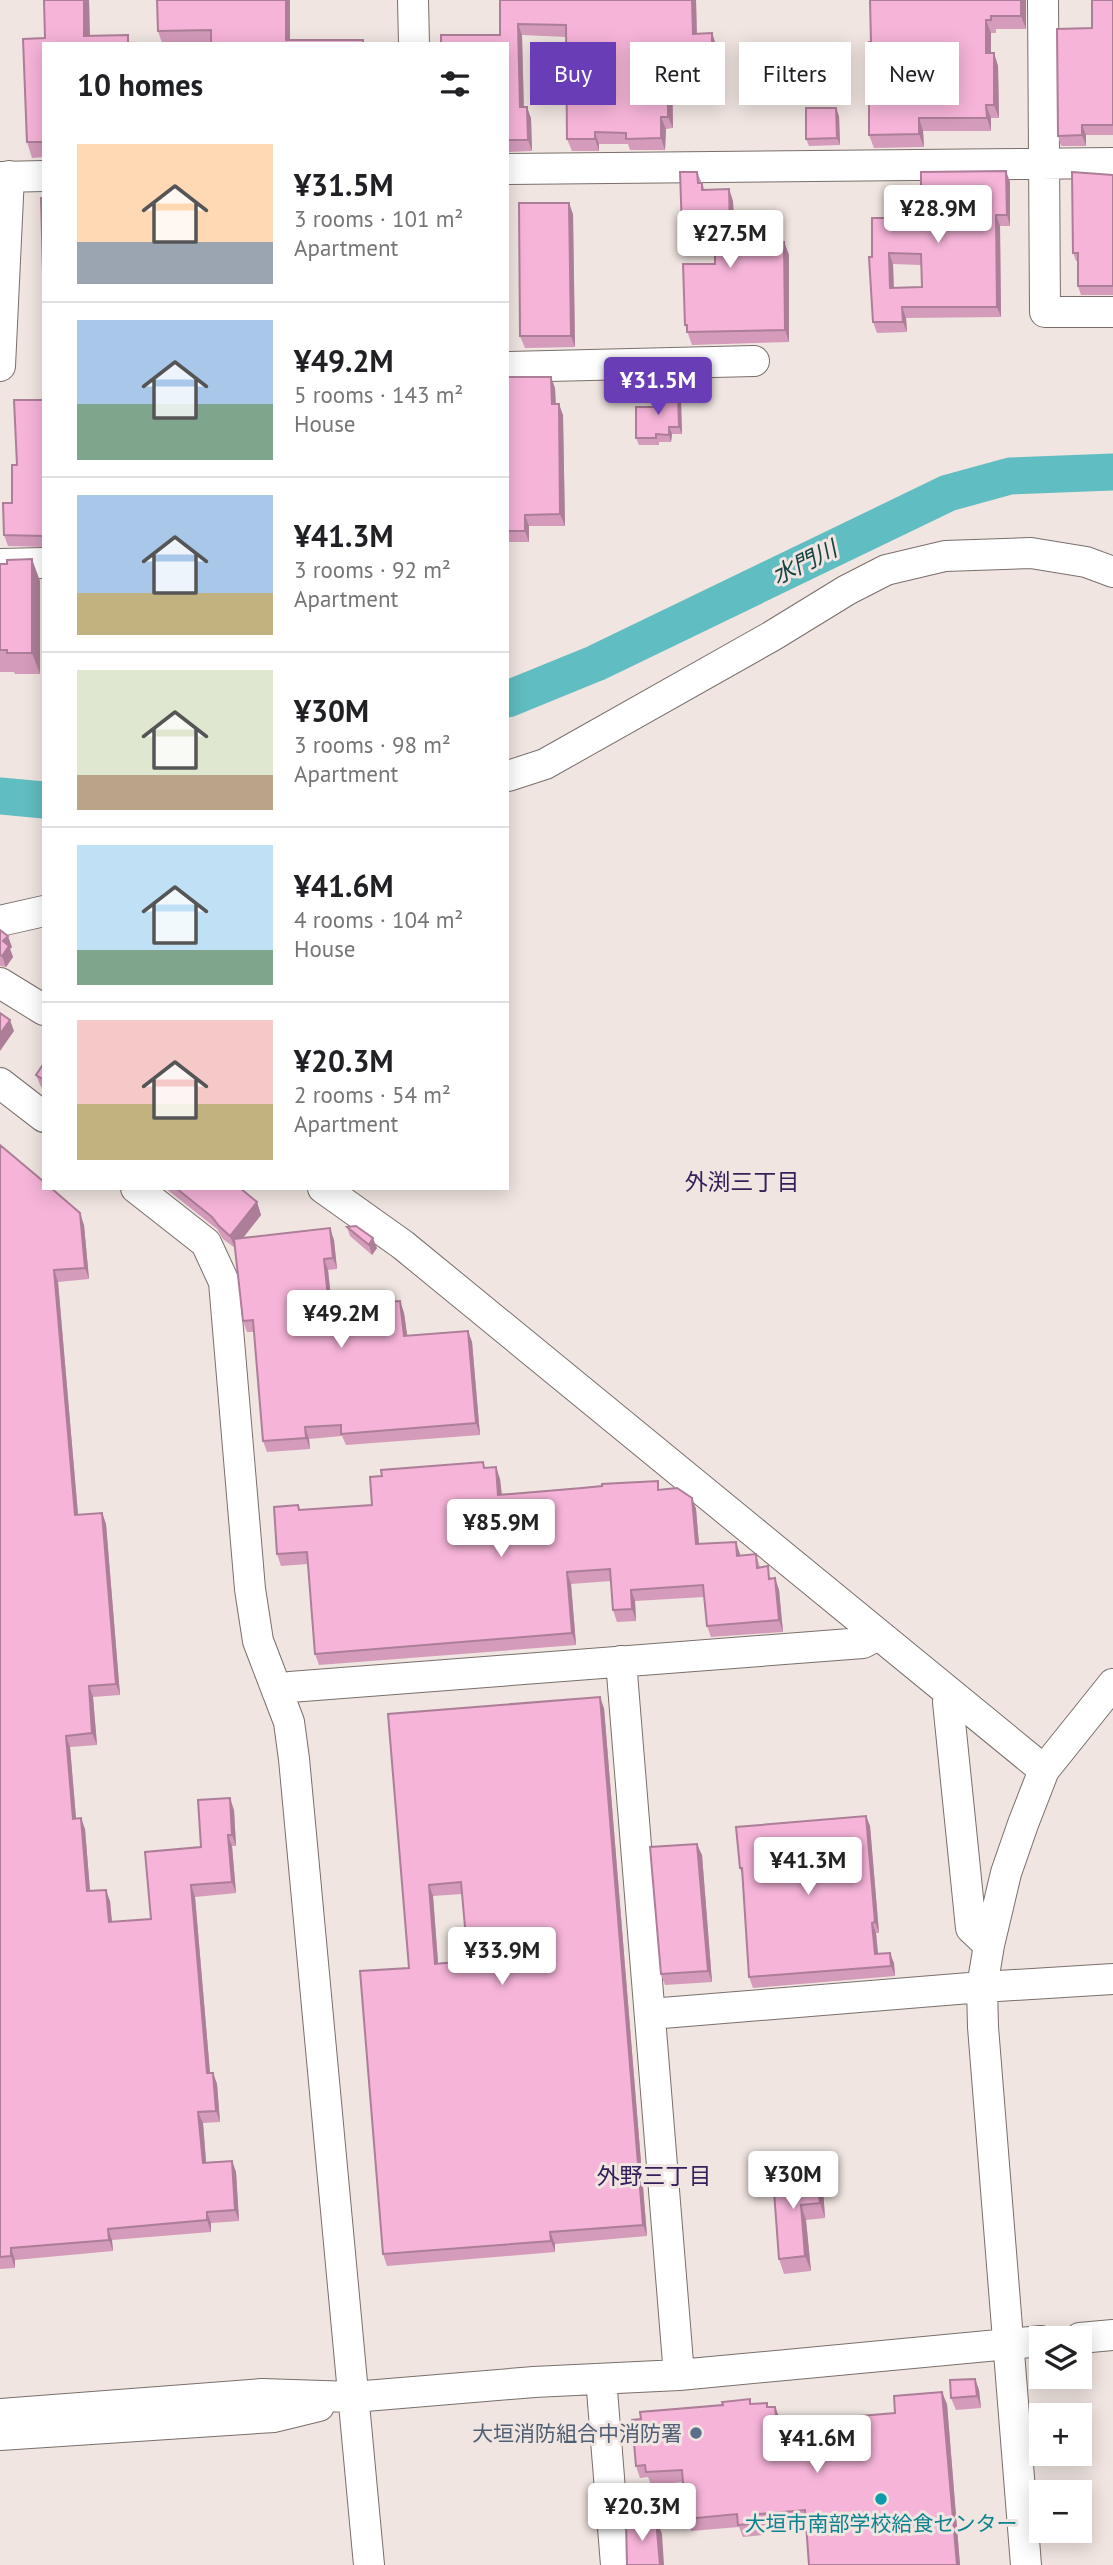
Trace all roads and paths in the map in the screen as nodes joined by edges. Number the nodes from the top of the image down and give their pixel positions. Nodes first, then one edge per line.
1 (413, 0) edge
2 (1043, 0) edge
3 (414, 42) edge
4 (1113, 163) edge
5 (1044, 165) junction
6 (509, 169) edge
7 (4, 176) edge
8 (42, 176) edge
9 (1113, 312) edge
10 (754, 361) dead end
11 (0, 366) edge
12 (509, 367) edge
13 (42, 563) edge
14 (0, 564) edge
15 (1113, 572) edge
16 (509, 776) edge
17 (42, 911) edge
18 (0, 921) edge
19 (0, 983) edge
20 (42, 1009) edge
21 (0, 1083) edge
22 (42, 1115) edge
23 (139, 1190) edge
24 (326, 1190) edge
25 (878, 1635) junction
26 (621, 1661) junction
27 (1113, 1684) edge
28 (277, 1691) junction
29 (951, 1695) junction
30 (1044, 1770) junction
31 (989, 1945) junction
32 (1113, 1979) edge
33 (982, 1987) junction
34 (650, 2014) junction
35 (1113, 2335) edge
36 (1092, 2337) edge
37 (1029, 2342) edge
38 (1008, 2344) junction
39 (679, 2375) junction
40 (603, 2379) junction
41 (353, 2397) junction
42 (0, 2414) edge
43 (0, 2435) edge
44 (369, 2565) edge
45 (616, 2565) edge
46 (1026, 2565) edge

1 - 3 street
2 - 5 street
4 - 5 street
5 - 6 street
5 - 9 street
7 - 8 street
7 - 11 street
10 - 12 street
13 - 14 street
15 - 16 street
17 - 18 street
19 - 20 street
21 - 22 street
23 - 28 street
24 - 25 street
25 - 26 street
25 - 29 street
26 - 28 street
26 - 34 street
27 - 30 street
28 - 41 street
29 - 30 street
29 - 31 street
30 - 31 street
31 - 33 street
32 - 33 street
33 - 34 street
33 - 38 street
34 - 39 street
35 - 36 street
37 - 38 street
38 - 39 street
38 - 46 street
39 - 40 street
40 - 41 street
40 - 45 street
41 - 42 street
41 - 43 street
41 - 44 street

